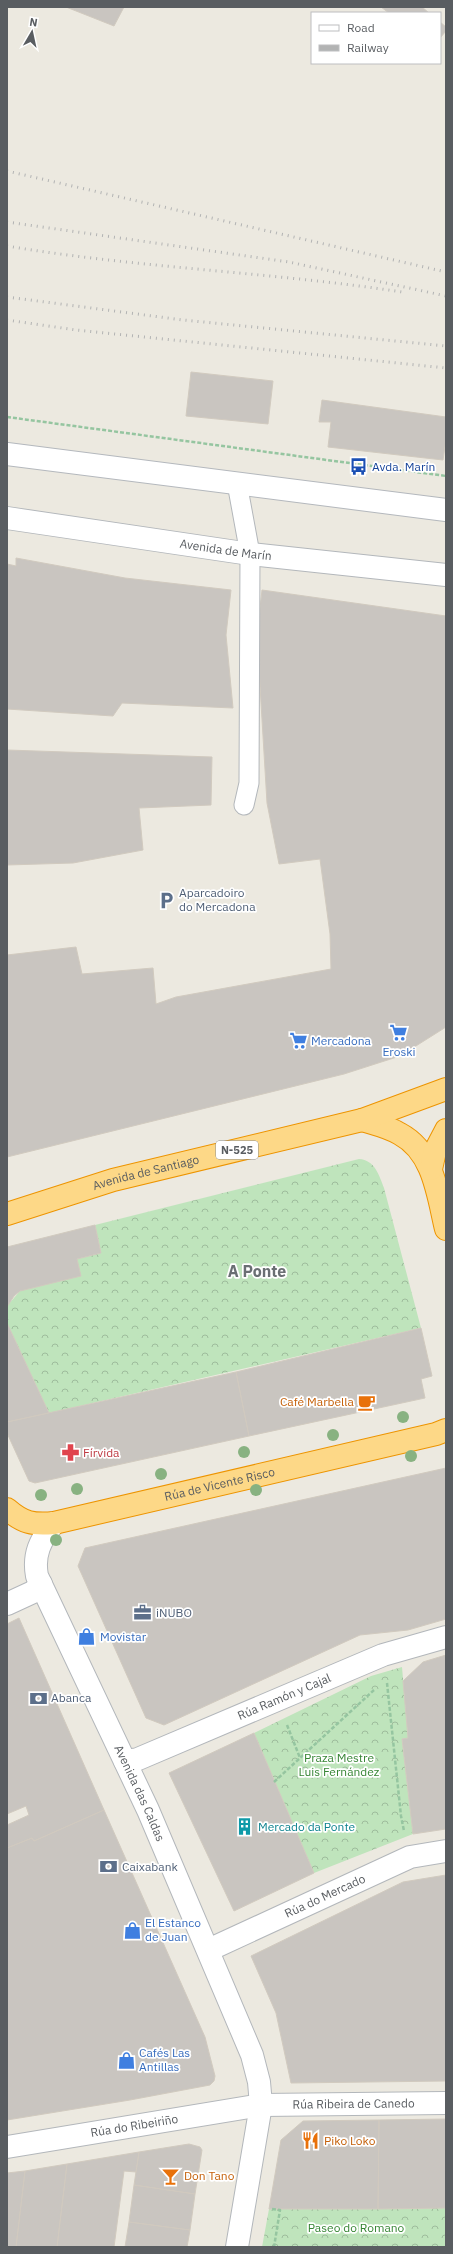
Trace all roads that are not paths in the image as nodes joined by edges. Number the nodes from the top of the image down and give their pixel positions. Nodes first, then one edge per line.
1 (7, 454) edge
2 (237, 483) junction
3 (446, 510) edge
4 (7, 518) edge
5 (250, 554) junction
6 (446, 575) edge
7 (244, 805) dead end
8 (446, 1088) edge
9 (362, 1120) junction
10 (446, 1130) edge
11 (431, 1169) junction
12 (7, 1214) edge
13 (446, 1230) edge
14 (443, 1433) edge
15 (7, 1509) edge
16 (54, 1523) junction
17 (39, 1580) junction
18 (7, 1604) edge
19 (446, 1637) edge
20 (125, 1761) junction
21 (446, 1851) edge
22 (209, 1952) junction
23 (446, 2103) edge
24 (261, 2105) junction
25 (7, 2147) edge
26 (237, 2247) edge

1 - 2 street
2 - 3 street
2 - 5 lane
4 - 5 street, Avenida de Marín
5 - 6 street, Avenida de Marín
5 - 7 lane
8 - 9 highway, Avenida de Santiago / N-525
9 - 11 highway
9 - 12 highway, Avenida de Santiago / N-525
10 - 11 highway
11 - 13 highway
14 - 16 highway, Rúa de Vicente Risco
15 - 16 highway, Rúa de Vicente Risco
16 - 17 street
17 - 18 street
17 - 20 street, Avenida das Caldas
19 - 20 street, Rúa Ramón y Cajal
20 - 22 street, Avenida das Caldas
21 - 22 street, Rúa do Mercado
22 - 24 street, Avenida das Caldas
23 - 24 street, Rúa Ribeira de Canedo
24 - 25 street, Rúa do Ribeiriño
24 - 26 street, Avenida das Caldas

